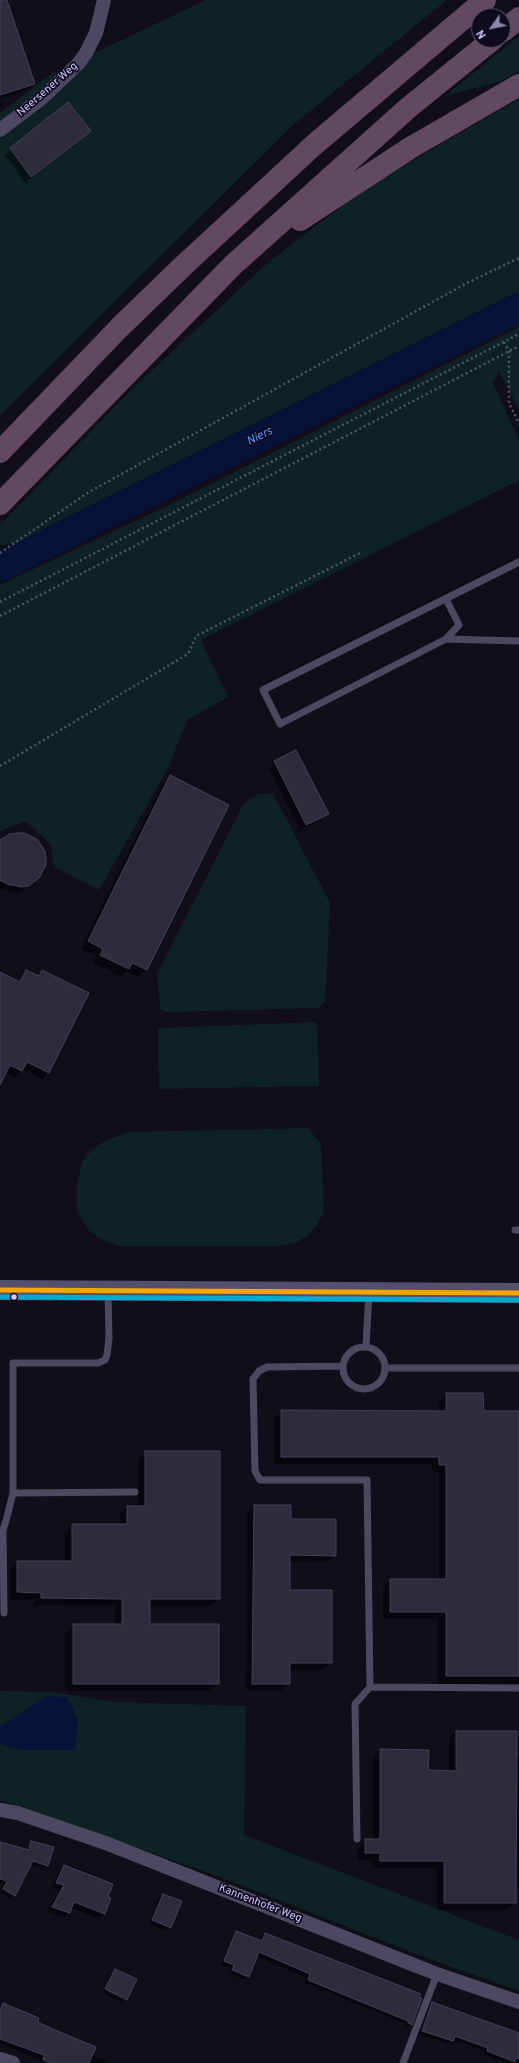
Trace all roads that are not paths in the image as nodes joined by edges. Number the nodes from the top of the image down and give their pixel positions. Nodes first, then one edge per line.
1 (104, 0) edge
2 (485, 0) edge
3 (519, 18) edge
4 (511, 24) edge
5 (482, 48) edge
6 (519, 85) edge
7 (0, 130) edge
8 (233, 265) junction
9 (0, 452) edge
10 (0, 504) edge
11 (519, 562) edge
12 (446, 598) junction
13 (446, 639) junction
14 (519, 641) edge
15 (0, 1290) edge
16 (108, 1291) junction
17 (369, 1293) junction
18 (519, 1293) edge
19 (366, 1346) junction
20 (343, 1366) junction
21 (386, 1368) junction
22 (519, 1368) edge
23 (135, 1492) dead end
24 (13, 1493) junction
25 (2, 1530) edge
26 (4, 1612) dead end
27 (370, 1687) junction
28 (519, 1688) edge
29 (0, 1810) edge
30 (357, 1840) dead end
31 (437, 1974) junction
32 (519, 2002) edge
33 (0, 2059) edge
34 (13, 2063) edge
35 (403, 2063) edge

1 - 7 street, Neersener Weg
2 - 9 highway
3 - 4 highway
5 - 8 highway
6 - 8 highway
8 - 10 highway
11 - 12 lane
12 - 13 lane
12 - 13 lane
13 - 14 lane
15 - 16 street
16 - 17 street
16 - 24 lane
17 - 18 street
17 - 19 lane
19 - 20 lane
19 - 21 lane
20 - 21 lane
20 - 27 lane
21 - 22 lane
23 - 24 lane
24 - 25 lane
25 - 26 lane
27 - 28 lane
27 - 30 lane
29 - 31 street, Kannenhofer Weg
31 - 32 street, Kannenhofer Weg
31 - 35 lane
33 - 34 street

